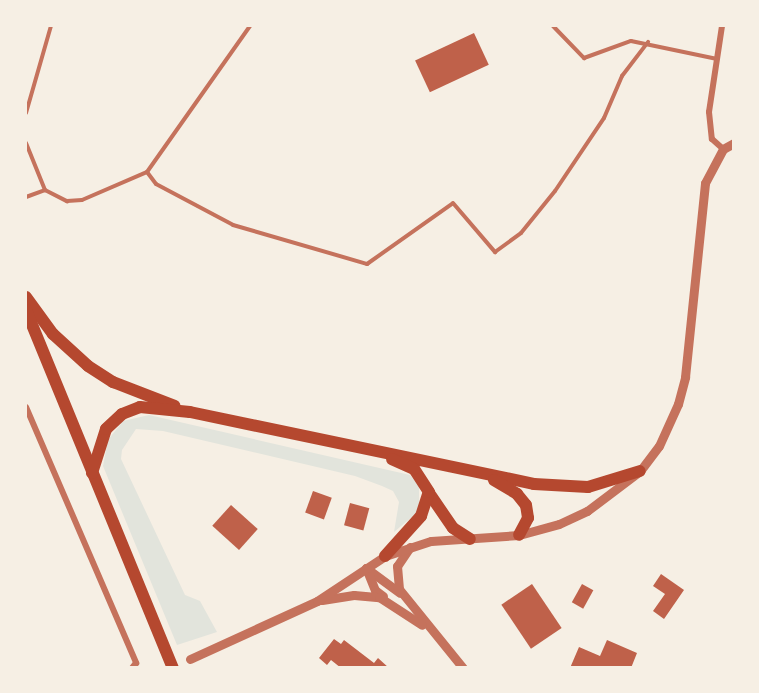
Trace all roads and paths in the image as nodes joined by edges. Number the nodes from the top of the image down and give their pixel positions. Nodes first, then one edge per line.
1 (51, 26) edge
2 (250, 26) edge
3 (553, 26) edge
4 (722, 26) edge
5 (648, 42) junction
6 (717, 59) junction
7 (26, 113) edge
8 (26, 143) edge
9 (734, 143) edge
10 (723, 149) junction
11 (147, 171) junction
12 (45, 190) junction
13 (26, 197) edge
14 (26, 297) edge
15 (26, 310) edge
16 (26, 407) edge
17 (190, 411) junction
18 (375, 451) junction
19 (640, 471) junction
20 (92, 473) junction
21 (486, 475) junction
22 (429, 492) junction
23 (519, 535) junction
24 (470, 539) junction
25 (411, 546) junction
26 (385, 556) junction
27 (366, 568) junction
28 (405, 598) junction
29 (388, 600) junction
30 (317, 601) junction
31 (431, 632) junction
32 (190, 659) dead end
33 (132, 668) edge
34 (173, 668) edge
35 (463, 668) edge

1 - 7 lane
2 - 11 lane
3 - 5 lane
4 - 6 street
5 - 6 lane
5 - 11 lane
6 - 10 street
8 - 12 lane
9 - 10 street
10 - 19 street
11 - 12 lane
12 - 13 lane
14 - 17 main road
15 - 20 main road
16 - 33 street
17 - 18 main road
17 - 20 main road
18 - 21 main road
18 - 22 main road
19 - 21 main road
19 - 23 street
20 - 34 main road
21 - 23 main road
22 - 24 main road
22 - 26 main road
23 - 24 street
24 - 25 street
25 - 26 street
25 - 28 street
26 - 27 street
27 - 28 street
27 - 29 street
27 - 30 street
28 - 31 street
29 - 30 street
29 - 31 street
30 - 32 street
31 - 35 street

